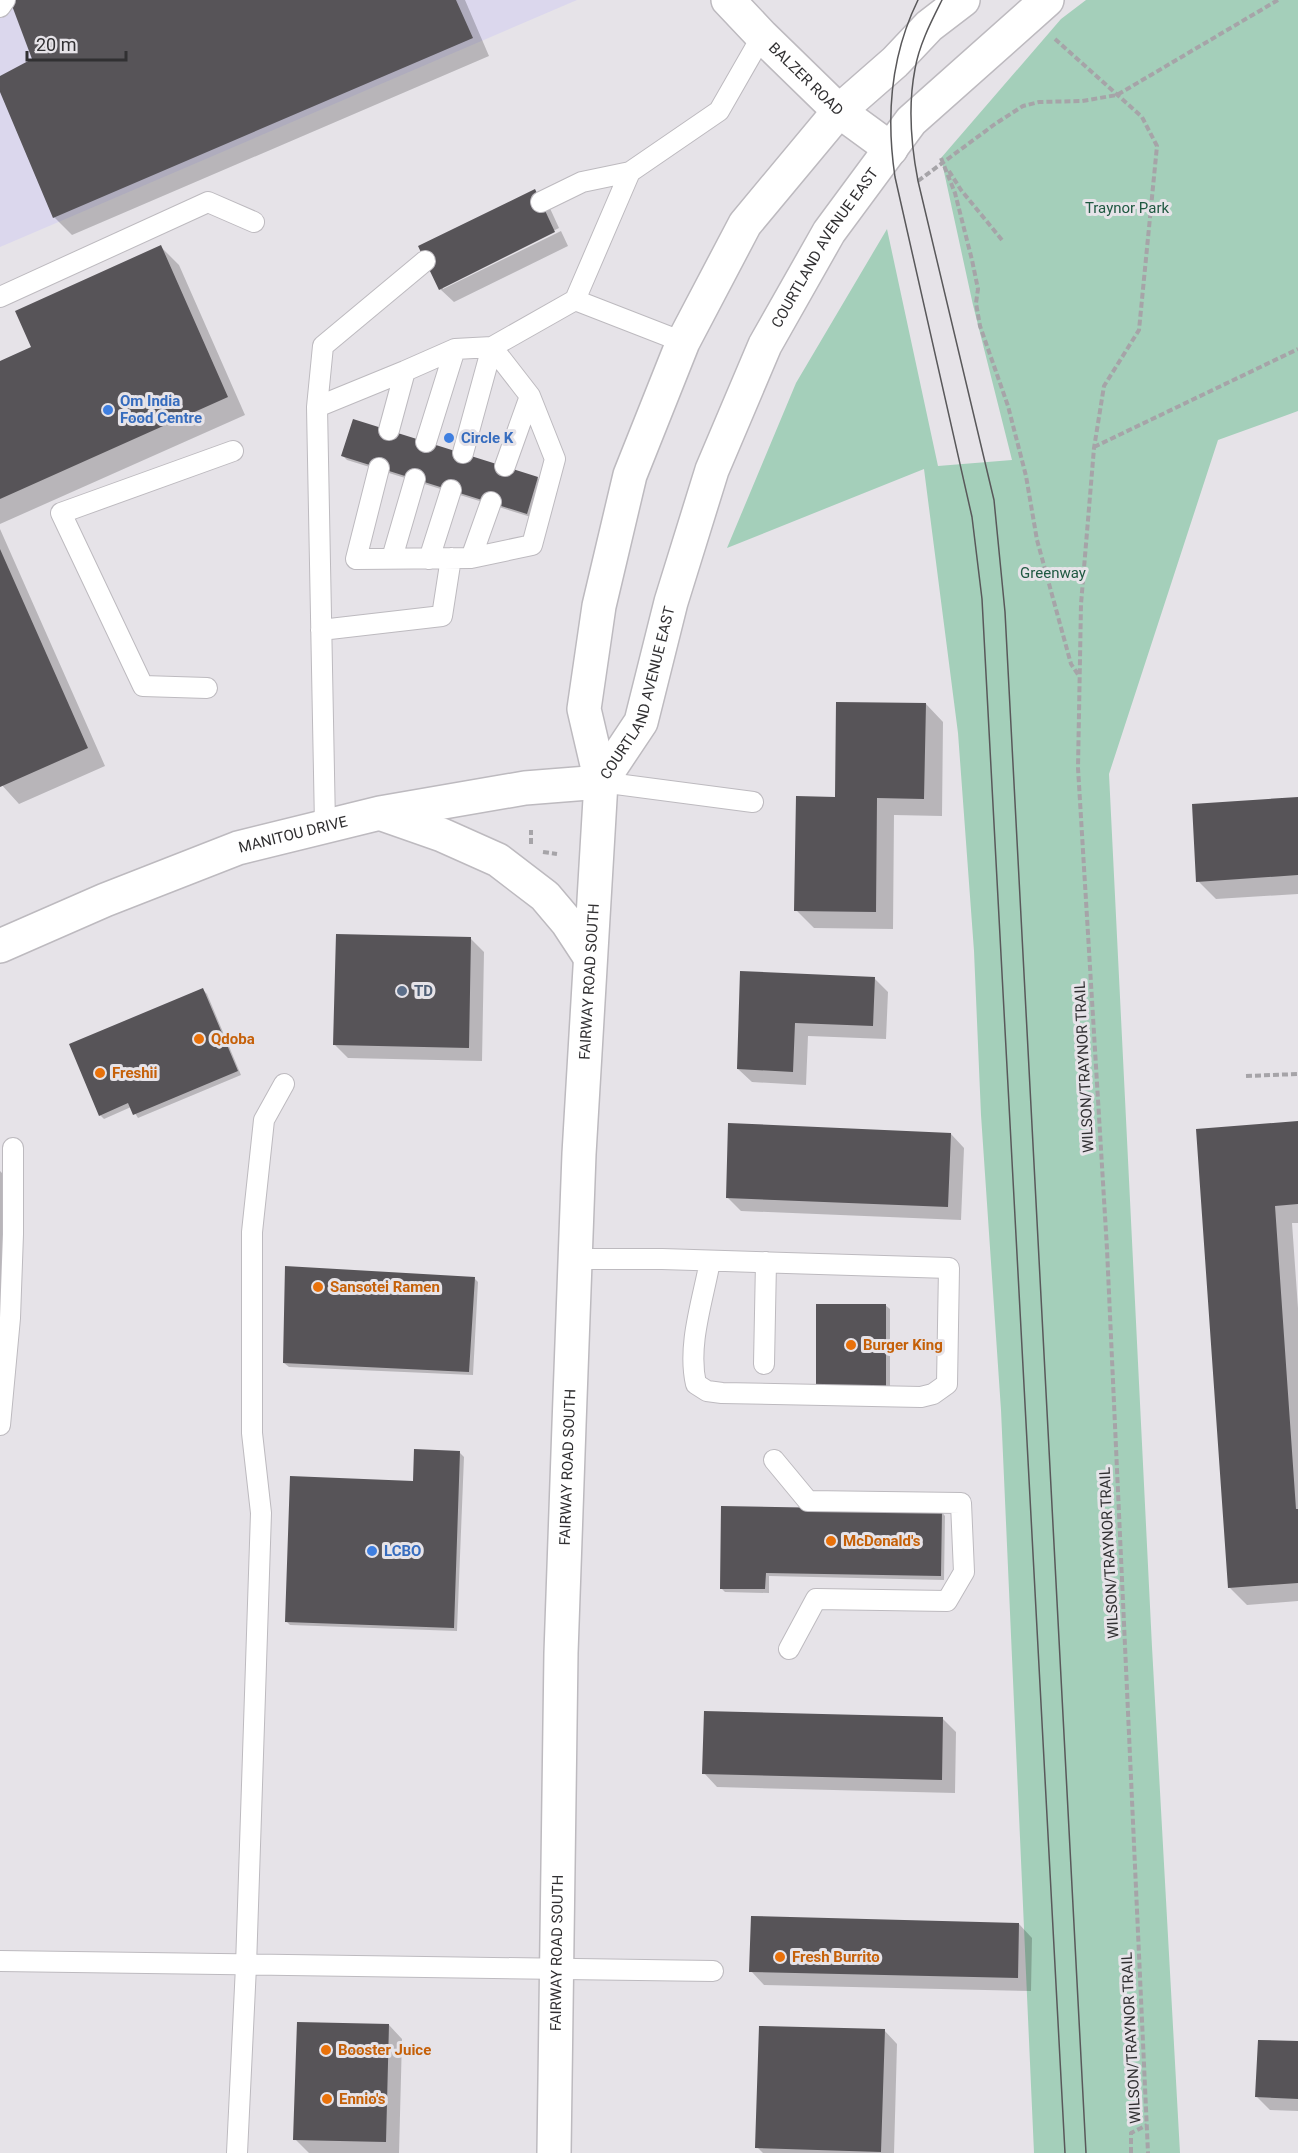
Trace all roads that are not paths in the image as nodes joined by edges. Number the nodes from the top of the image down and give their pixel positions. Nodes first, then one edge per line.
1 (5, 0) edge
2 (728, 0) edge
3 (963, 0) edge
4 (1047, 0) edge
5 (0, 7) edge
6 (762, 36) junction
7 (839, 111) junction
8 (891, 148) junction
9 (630, 172) junction
10 (541, 202) dead end
11 (254, 222) dead end
12 (425, 261) dead end
13 (0, 297) edge
14 (575, 300) junction
15 (683, 342) junction
16 (492, 347) junction
17 (455, 349) junction
18 (405, 371) junction
19 (530, 396) junction
20 (317, 407) junction
21 (389, 430) dead end
22 (426, 442) dead end
23 (233, 451) dead end
24 (463, 453) dead end
25 (505, 466) dead end
26 (379, 468) dead end
27 (415, 479) dead end
28 (451, 490) dead end
29 (491, 502) dead end
30 (392, 558) junction
31 (451, 558) junction
32 (471, 558) junction
33 (429, 559) junction
34 (321, 630) junction
35 (207, 688) dead end
36 (601, 782) junction
37 (753, 802) dead end
38 (380, 813) junction
39 (325, 825) junction
40 (0, 946) edge
41 (590, 957) junction
42 (284, 1084) dead end
43 (13, 1148) dead end
44 (575, 1259) junction
45 (710, 1261) junction
46 (766, 1262) junction
47 (764, 1364) dead end
48 (0, 1425) edge
49 (774, 1460) dead end
50 (789, 1649) dead end
51 (0, 1961) edge
52 (246, 1966) junction
53 (556, 1969) junction
54 (713, 1971) dead end
55 (237, 2153) edge
56 (554, 2153) edge

1 - 5 lane
2 - 6 main road, BALZER ROAD
3 - 7 main road, COURTLAND AVENUE EAST
4 - 8 main road, COURTLAND AVENUE EAST
6 - 7 main road, BALZER ROAD
6 - 9 lane
7 - 8 main road, BALZER ROAD
7 - 15 main road, COURTLAND AVENUE EAST
8 - 36 main road, COURTLAND AVENUE EAST
9 - 10 lane
9 - 14 lane
11 - 13 lane
12 - 20 lane
14 - 15 lane
14 - 16 lane
15 - 36 main road, COURTLAND AVENUE EAST
16 - 17 lane
16 - 19 lane
16 - 24 lane
17 - 18 lane
17 - 22 lane
18 - 20 lane
18 - 21 lane
19 - 25 lane
19 - 32 lane
20 - 34 lane
23 - 35 lane
26 - 30 lane
27 - 30 lane
28 - 33 lane
29 - 32 lane
30 - 33 lane
31 - 32 lane
31 - 33 lane
31 - 34 lane
34 - 39 lane
36 - 37 lane
36 - 38 main road, MANITOU DRIVE
36 - 41 main road, FAIRWAY ROAD SOUTH
38 - 39 main road, MANITOU DRIVE
38 - 41 main road
39 - 40 main road, MANITOU DRIVE
41 - 44 main road, FAIRWAY ROAD SOUTH
42 - 52 lane
43 - 48 lane
44 - 45 lane
44 - 53 main road, FAIRWAY ROAD SOUTH
45 - 46 lane
45 - 46 lane
46 - 47 lane
49 - 50 lane
51 - 52 lane
52 - 53 lane
52 - 55 lane
53 - 54 lane
53 - 56 main road, FAIRWAY ROAD SOUTH

